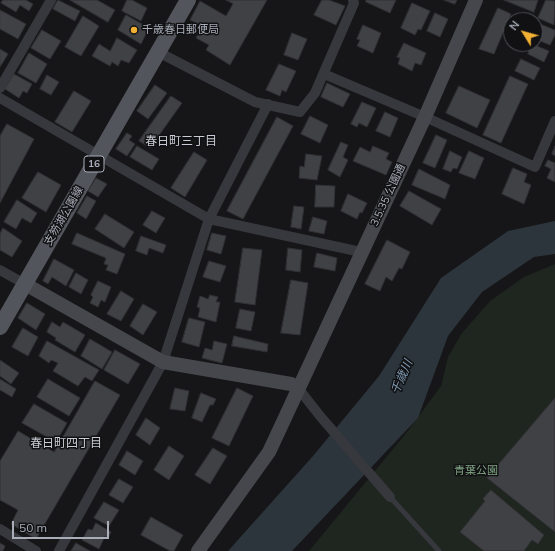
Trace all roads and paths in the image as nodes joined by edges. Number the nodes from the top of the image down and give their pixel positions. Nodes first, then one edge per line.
1 (51, 0) edge
2 (188, 0) edge
3 (353, 0) edge
4 (476, 0) edge
5 (158, 52) junction
6 (324, 74) junction
7 (0, 88) edge
8 (0, 98) edge
9 (268, 104) junction
10 (425, 117) junction
11 (555, 121) edge
12 (99, 156) junction
13 (209, 219) junction
14 (361, 252) junction
15 (0, 270) edge
16 (25, 284) junction
17 (0, 327) edge
18 (164, 362) junction
19 (298, 388) junction
20 (390, 497) joint
21 (0, 530) edge
22 (36, 551) edge
23 (58, 551) edge
24 (198, 551) edge
25 (439, 551) edge

1 - 7 street
2 - 5 main road, 支笏湖公園線 / 16
3 - 6 street
4 - 10 street, 3.5.35 公園通
5 - 9 street
5 - 12 main road, 支笏湖公園線 / 16
6 - 9 street
6 - 10 street
8 - 12 street
9 - 13 street
10 - 11 street
10 - 14 street, 3.5.35 公園通
12 - 13 street
12 - 16 main road, 支笏湖公園線 / 16
13 - 14 street
13 - 18 street
14 - 19 street, 3.5.35 公園通
15 - 16 street
16 - 17 main road, 支笏湖公園線 / 16
16 - 18 street
18 - 19 street
18 - 23 street
19 - 20 street
19 - 24 street, 3.5.35 公園通
20 - 25 lane
21 - 22 street

